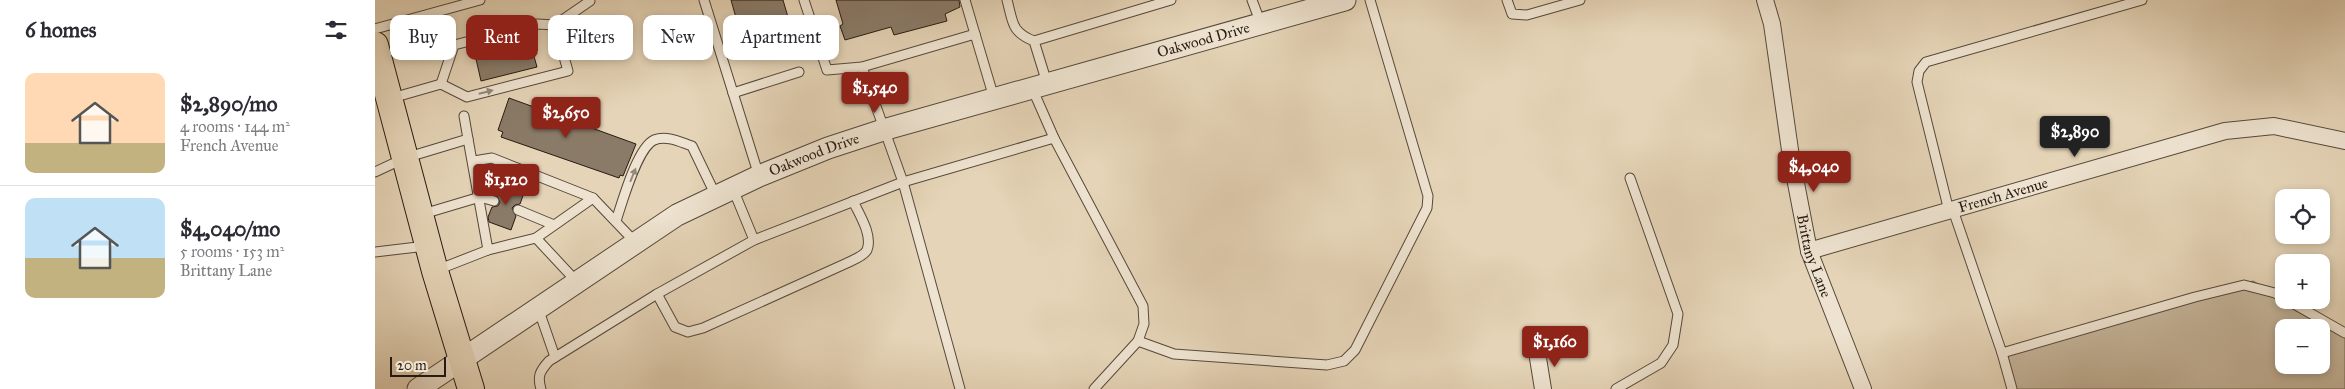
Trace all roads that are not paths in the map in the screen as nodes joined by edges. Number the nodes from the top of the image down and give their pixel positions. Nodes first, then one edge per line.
1 (480, 0) edge
2 (591, 0) edge
3 (704, 0) edge
4 (804, 0) edge
5 (965, 0) edge
6 (1007, 0) edge
7 (1171, 0) edge
8 (1252, 0) edge
9 (1345, 0) edge
10 (1371, 0) edge
11 (1507, 0) edge
12 (1580, 0) edge
13 (1765, 0) edge
14 (2141, 0) edge
15 (569, 15) edge
16 (1261, 24) junction
17 (548, 25) edge
18 (375, 29) edge
19 (975, 34) junction
20 (1034, 41) junction
21 (375, 45) edge
22 (565, 60) edge
23 (862, 67) junction
24 (799, 72) dead end
25 (441, 84) junction
26 (1039, 85) junction
27 (384, 92) edge
28 (733, 94) junction
29 (994, 98) junction
30 (464, 116) dead end
31 (883, 130) junction
32 (1054, 138) junction
33 (468, 139) junction
34 (2345, 141) edge
35 (405, 158) junction
36 (474, 161) junction
37 (375, 172) edge
38 (759, 176) junction
39 (1630, 178) dead end
40 (903, 182) junction
41 (724, 192) junction
42 (480, 196) junction
43 (593, 198) junction
44 (494, 200) dead end
45 (853, 200) junction
46 (518, 210) dead end
47 (1951, 210) junction
48 (421, 215) junction
49 (615, 221) junction
50 (554, 225) junction
51 (536, 238) junction
52 (754, 240) junction
53 (636, 243) junction
54 (429, 246) junction
55 (488, 250) junction
56 (1809, 251) junction
57 (375, 252) edge
58 (435, 271) junction
59 (577, 282) junction
60 (2275, 293) edge
61 (657, 294) junction
62 (538, 308) junction
63 (2303, 309) edge
64 (2345, 333) edge
65 (1138, 341) junction
66 (1537, 352) dead end
67 (2003, 353) junction
68 (555, 357) junction
69 (463, 359) junction
70 (418, 389) edge
71 (471, 389) edge
72 (541, 389) edge
73 (960, 389) edge
74 (1094, 389) edge
75 (1543, 389) edge
76 (1616, 389) edge
77 (1863, 389) edge
78 (2012, 389) edge

1 - 18 lane
2 - 15 lane
3 - 28 lane
4 - 23 lane
5 - 19 lane
6 - 20 lane
7 - 20 lane
8 - 16 lane
9 - 16 street, Oakwood Drive
10 - 65 lane
11 - 12 lane
13 - 56 street, Brittany Lane
14 - 47 lane
16 - 26 street, Oakwood Drive
17 - 25 lane
19 - 23 lane
19 - 29 lane
20 - 26 lane
21 - 27 main road
25 -> 22 lane
23 - 31 lane
24 - 28 lane
25 - 27 lane
26 - 29 street, Oakwood Drive
26 - 32 lane
27 - 35 main road
28 - 38 lane
29 - 31 street, Oakwood Drive
30 - 33 lane
31 - 38 street, Oakwood Drive
31 - 40 lane
32 - 40 lane
32 - 65 lane
33 - 35 lane
33 - 36 lane
34 - 47 street, French Avenue
35 - 37 lane
35 - 48 main road
36 - 42 lane
36 - 43 lane
38 - 41 street, Oakwood Drive
39 - 76 lane
40 - 45 lane
40 - 73 lane
49 -> 41 lane
41 - 52 lane
41 - 53 street, Oakwood Drive
42 - 44 lane
42 - 48 lane
42 - 55 lane
43 - 49 lane
43 - 50 lane
45 - 52 lane
45 - 61 lane
46 - 50 lane
47 - 56 street, French Avenue
47 - 67 lane
48 - 54 main road
49 - 53 lane
50 - 51 lane
51 - 55 lane
51 - 59 lane
52 - 61 lane
53 - 59 street, Oakwood Drive
54 - 57 lane
54 - 58 main road
55 - 58 lane
56 - 77 street, Brittany Lane
58 - 69 main road
59 - 62 street, Oakwood Drive
60 - 67 lane
61 - 68 lane
62 - 68 lane
62 - 69 street, Oakwood Drive
63 - 64 lane
65 - 74 lane
66 - 75 street
67 - 78 lane
68 - 72 lane
69 - 70 street, Oakwood Drive
69 - 71 main road

